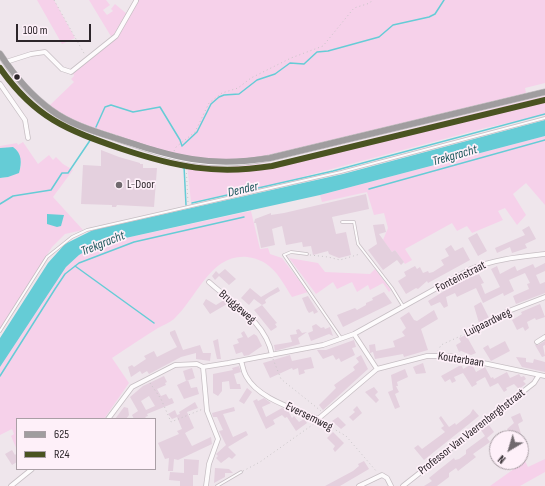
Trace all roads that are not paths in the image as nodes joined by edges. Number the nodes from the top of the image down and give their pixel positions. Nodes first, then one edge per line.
1 (136, 1) edge
2 (0, 54) edge
3 (6, 62) junction
4 (0, 84) edge
5 (545, 92) edge
6 (545, 118) edge
7 (28, 138) dead end
8 (342, 222) dead end
9 (307, 254) road end
10 (545, 254) edge
11 (209, 282) dead end
12 (545, 297) edge
13 (404, 307) junction
14 (506, 312) road end
15 (0, 331) edge
16 (354, 334) junction
17 (545, 337) edge
18 (342, 339) junction
19 (538, 342) dead end
20 (271, 355) junction
21 (241, 361) junction
22 (203, 368) junction
23 (377, 369) junction
24 (539, 375) junction
25 (545, 376) edge
26 (109, 418) edge
27 (318, 419) joint
28 (31, 470) edge
29 (241, 472) road end
30 (11, 486) edge
31 (206, 486) edge
32 (217, 486) edge
33 (359, 486) edge
34 (391, 486) edge
35 (403, 486) edge

1 - 3 street
2 - 3 street
3 - 5 street
4 - 7 street
6 - 15 lane
8 - 13 lane
9 - 18 lane
10 - 13 street, Fonteinstraat
11 - 20 street, Bruggeweg
12 - 14 street, Luipaardweg
13 - 16 street, Fonteinstraat
16 - 18 street, Fonteinstraat
16 - 23 street
17 - 19 street
18 - 20 street, Fonteinstraat
20 - 21 street, Fonteinstraat
21 - 22 street, Fonteinstraat
21 - 27 street, Eversemweg
22 - 26 street, Fonteinstraat
22 - 31 street
23 - 24 street, Kouterbaan
23 - 27 street, Kouterbaan
24 - 25 street, Kouterbaan
24 - 35 street, Professor Van Vaerenberghstraat
28 - 30 street
29 - 32 lane
33 - 34 street

